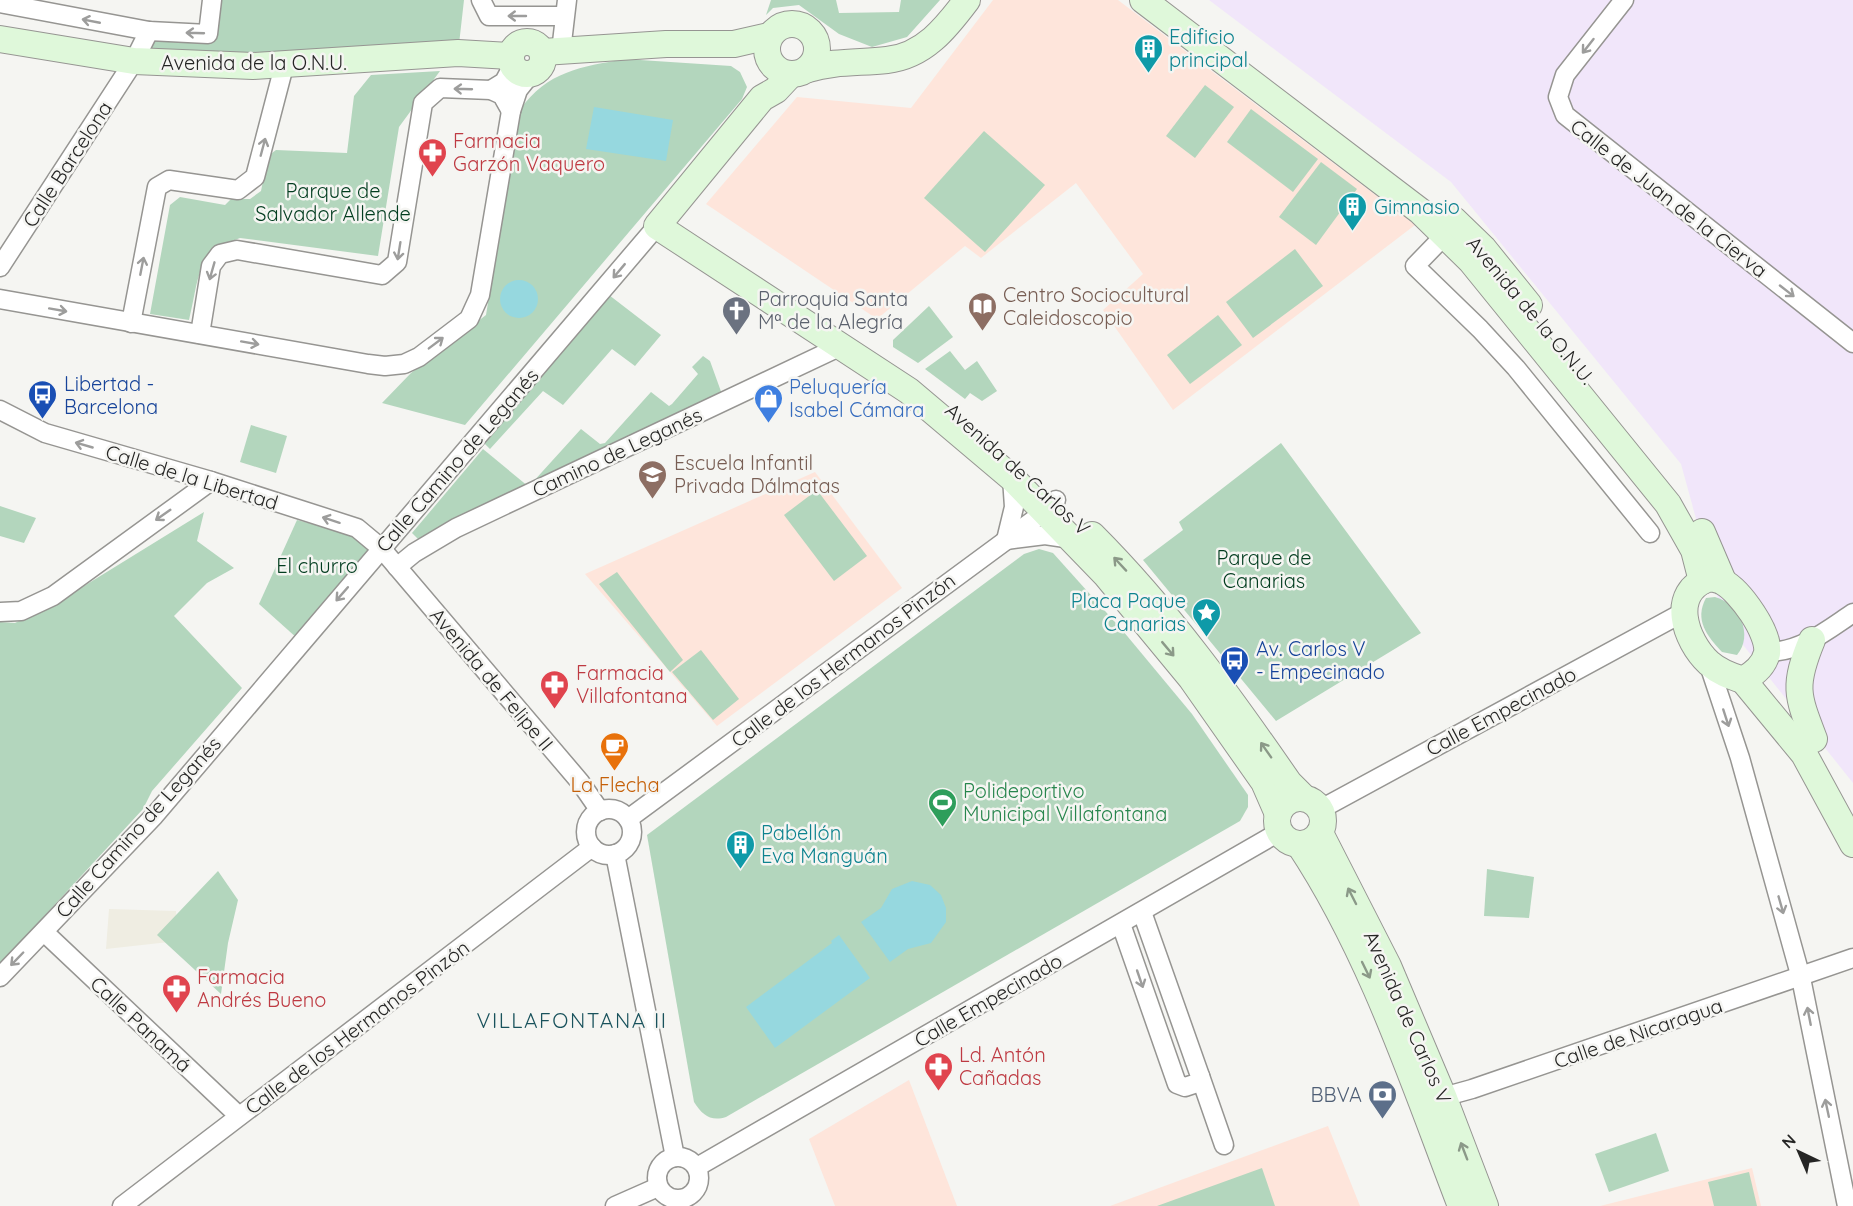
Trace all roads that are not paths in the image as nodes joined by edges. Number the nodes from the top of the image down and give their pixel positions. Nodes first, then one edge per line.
1 (212, 0) edge
2 (481, 0) edge
3 (967, 0) edge
4 (1143, 0) edge
5 (1169, 0) edge
6 (1624, 0) edge
7 (0, 3) edge
8 (565, 8) edge
9 (149, 31) junction
10 (0, 39) edge
11 (816, 41) junction
12 (552, 51) junction
13 (854, 60) junction
14 (135, 61) junction
15 (782, 61) junction
16 (284, 66) junction
17 (517, 66) junction
18 (491, 90) junction
19 (511, 111) junction
20 (662, 220) junction
21 (1445, 234) junction
22 (0, 267) edge
23 (0, 299) edge
24 (131, 323) junction
25 (200, 334) junction
26 (1853, 343) edge
27 (841, 346) junction
28 (0, 410) edge
29 (1012, 478) junction
30 (211, 481) junction
31 (1050, 506) junction
32 (1650, 533) dead end
33 (1072, 539) junction
34 (1006, 540) junction
35 (381, 548) junction
36 (397, 567) junction
37 (1713, 581) junction
38 (0, 612) edge
39 (1683, 613) junction
40 (1853, 613) edge
41 (1812, 640) junction
42 (1708, 662) junction
43 (1756, 668) junction
44 (1814, 740) junction
45 (1853, 809) edge
46 (600, 811) junction
47 (628, 819) junction
48 (1300, 821) junction
49 (1853, 843) edge
50 (592, 847) junction
51 (615, 854) junction
52 (1142, 912) junction
53 (1121, 924) junction
54 (44, 932) junction
55 (1853, 958) edge
56 (0, 977) edge
57 (1801, 978) junction
58 (1200, 1076) junction
59 (1432, 1100) junction
60 (239, 1116) junction
61 (1224, 1144) dead end
62 (675, 1156) junction
63 (697, 1167) junction
64 (658, 1186) junction
65 (685, 1201) edge
66 (122, 1206) edge
67 (615, 1206) edge
68 (1461, 1206) edge
69 (1485, 1206) edge
70 (1847, 1206) edge

1 -> 9 street
8 -> 2 street
3 - 13 street
4 - 21 street, Avenida de la O.N.U.
5 - 37 street, Avenida de la O.N.U.
6 -> 26 street, Calle de Juan de la Cierva
9 -> 7 street
8 - 12 street
9 - 14 street, Calle Barcelona
10 - 14 street, Avenida de la O.N.U.
11 - 13 street
11 - 15 street
11 - 15 street
12 - 15 street
12 - 17 street
13 - 15 street
14 - 16 street, Avenida de la O.N.U.
14 - 22 street, Calle Barcelona
15 - 20 street, Calle Camino de Leganés
16 - 17 street, Avenida de la O.N.U.
24 -> 16 street
17 - 18 street
17 - 19 street
18 - 19 street
18 -> 25 street
25 -> 19 street
20 - 27 street, Avenida de Carlos V
20 - 31 street, Avenida de Carlos V
20 -> 35 street, Calle Camino de Leganés
21 - 32 street, Avenida de la O.N.U.
21 - 37 street, Avenida de la O.N.U.
23 -> 24 street
24 - 25 street
27 - 29 street, Avenida de Carlos V
27 - 36 street, Camino de Leganés
30 -> 28 street, Calle de la Libertad
29 - 31 street, Avenida de Carlos V
29 - 34 street
35 -> 30 street, Calle de la Libertad
30 -> 38 street
31 - 33 street, Avenida de Carlos V
31 - 34 street, Calle de los Hermanos Pinzón
48 -> 31 street, Avenida de Carlos V
33 - 34 street
33 -> 48 street, Avenida de Carlos V
34 - 47 street, Calle de los Hermanos Pinzón
35 - 36 street, Avenida de Felipe II
35 -> 54 street, Calle Camino de Leganés
36 - 46 street, Avenida de Felipe II
37 - 39 street
37 - 43 street
39 - 42 street
39 - 48 street, Calle Empecinado
40 - 41 street
41 - 43 street
41 - 44 street
42 - 43 street
42 -> 57 street
43 - 44 street
43 - 49 street
44 - 45 street
46 - 47 street
46 - 50 street
47 - 51 street
48 - 52 street, Calle Empecinado
48 - 59 street, Avenida de Carlos V
50 - 51 street
50 - 60 street, Calle de los Hermanos Pinzón
51 - 62 street
52 - 53 street, Calle Empecinado
52 - 58 street
53 -> 58 street
53 - 63 street, Calle Empecinado
54 -> 56 street, Calle Camino de Leganés
54 - 60 street, Calle Panamá
55 - 57 street, Calle de Nicaragua
57 - 59 street, Calle de Nicaragua
70 -> 57 street
58 - 61 street
59 - 68 street, Avenida de Carlos V
69 -> 59 street, Avenida de Carlos V
60 - 66 street, Calle de los Hermanos Pinzón
62 - 63 street
62 - 64 street
63 - 65 street
64 - 65 street
64 - 67 street

